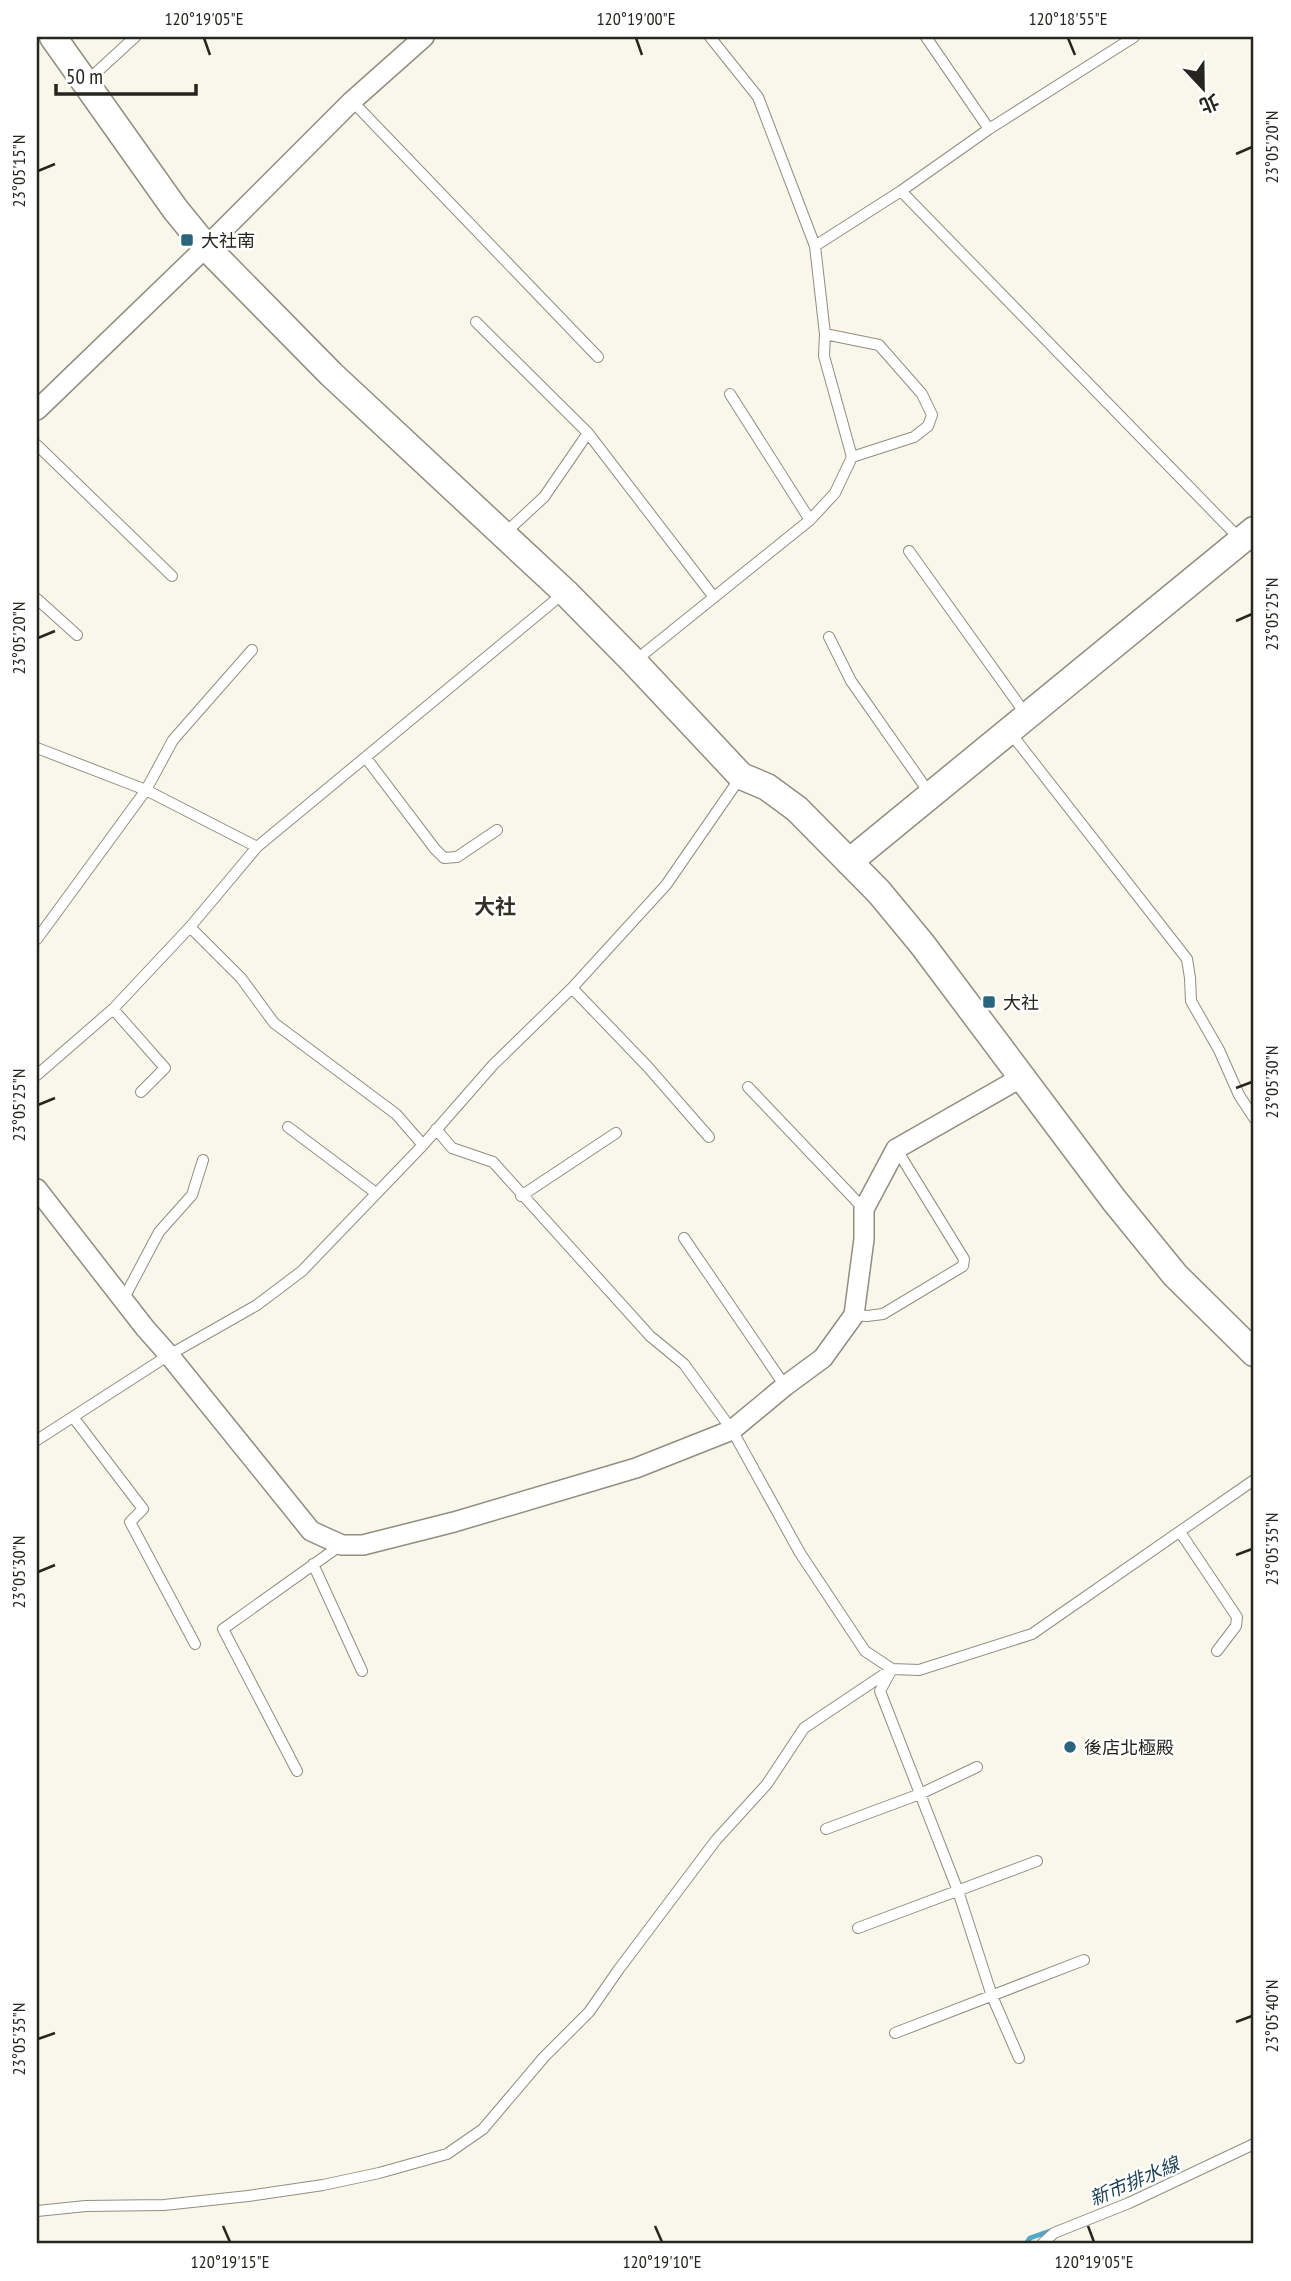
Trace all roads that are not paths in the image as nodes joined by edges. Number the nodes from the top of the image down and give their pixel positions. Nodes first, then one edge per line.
1 (52, 37) edge
2 (135, 37) edge
3 (424, 37) edge
4 (710, 37) edge
5 (926, 37) edge
6 (1134, 37) edge
7 (85, 83) junction
8 (352, 102) junction
9 (989, 129) junction
10 (901, 191) junction
11 (815, 246) junction
12 (206, 247) junction
13 (477, 322) dead end
14 (825, 334) junction
15 (597, 358) dead end
16 (730, 394) dead end
17 (37, 410) edge
18 (588, 433) junction
19 (37, 445) edge
20 (852, 457) junction
21 (810, 520) junction
22 (504, 534) junction
23 (1248, 535) edge
24 (909, 551) dead end
25 (172, 576) dead end
26 (565, 592) junction
27 (713, 596) junction
28 (37, 599) edge
29 (77, 635) dead end
30 (829, 637) dead end
31 (252, 650) dead end
32 (634, 662) junction
33 (1018, 724) junction
34 (37, 748) edge
35 (366, 758) junction
36 (741, 776) junction
37 (146, 790) junction
38 (930, 794) junction
39 (497, 830) dead end
40 (257, 847) junction
41 (849, 862) junction
42 (190, 927) junction
43 (37, 939) edge
44 (572, 988) junction
45 (113, 1009) junction
46 (37, 1075) edge
47 (1022, 1077) junction
48 (748, 1087) dead end
49 (141, 1092) dead end
50 (1254, 1118) edge
51 (288, 1127) dead end
52 (436, 1129) junction
53 (616, 1133) dead end
54 (709, 1137) dead end
55 (423, 1145) junction
56 (896, 1150) junction
57 (203, 1160) dead end
58 (37, 1189) edge
59 (376, 1193) junction
60 (521, 1196) junction
61 (864, 1209) junction
62 (684, 1238) dead end
63 (122, 1300) junction
64 (854, 1315) junction
65 (1254, 1353) edge
66 (169, 1354) junction
67 (785, 1386) junction
68 (72, 1417) junction
69 (733, 1430) junction
70 (37, 1440) edge
71 (1254, 1480) edge
72 (1180, 1532) junction
73 (342, 1545) junction
74 (313, 1564) junction
75 (195, 1644) dead end
76 (1217, 1651) dead end
77 (892, 1669) junction
78 (362, 1671) dead end
79 (976, 1767) dead end
80 (297, 1771) dead end
81 (920, 1794) junction
82 (826, 1829) dead end
83 (1037, 1861) dead end
84 (958, 1891) junction
85 (858, 1928) dead end
86 (1084, 1960) dead end
87 (992, 1996) junction
88 (895, 2033) dead end
89 (1019, 2058) dead end
90 (1254, 2144) edge
91 (37, 2211) edge
92 (1042, 2244) edge

1 - 7 street
2 - 7 lane
3 - 8 street
4 - 11 lane
5 - 9 lane
6 - 9 lane
7 - 12 street
8 - 12 street
8 - 15 lane
9 - 10 lane
10 - 11 lane
10 - 23 lane
11 - 14 lane
12 - 17 street
12 - 22 street
13 - 18 lane
14 - 20 lane
14 - 20 lane
16 - 21 lane
18 - 22 lane
18 - 27 lane
19 - 25 lane
20 - 21 lane
21 - 27 lane
22 - 26 street
23 - 33 street
24 - 33 lane
26 - 32 street
26 - 35 lane
27 - 32 lane
28 - 29 lane
30 - 38 lane
31 - 37 lane
32 - 36 street
33 - 38 street
33 - 50 lane
34 - 37 lane
35 - 39 lane
35 - 40 lane
36 - 41 street
36 - 44 lane
37 - 40 lane
37 - 43 lane
38 - 41 street
40 - 42 lane
41 - 47 street
42 - 45 lane
42 - 55 lane
44 - 52 lane
44 - 54 lane
45 - 46 lane
45 - 49 lane
47 - 56 street
47 - 65 street
48 - 61 lane
51 - 59 lane
52 - 55 lane
52 - 60 lane
53 - 60 lane
55 - 59 lane
56 - 61 street
56 - 64 lane
57 - 63 lane
58 - 63 street
59 - 66 lane
60 - 69 lane
61 - 64 street
62 - 67 lane
63 - 66 street
64 - 67 street
66 - 68 lane
66 - 73 street
67 - 69 street
68 - 70 lane
68 - 75 lane
69 - 73 street
69 - 77 lane
71 - 72 lane
72 - 76 lane
72 - 77 lane
73 - 74 lane
74 - 78 lane
74 - 80 lane
77 - 81 lane
77 - 91 lane
79 - 81 lane
81 - 82 lane
81 - 84 lane
83 - 84 lane
84 - 85 lane
84 - 87 lane
86 - 87 lane
87 - 88 lane
87 - 89 lane
90 - 92 lane

